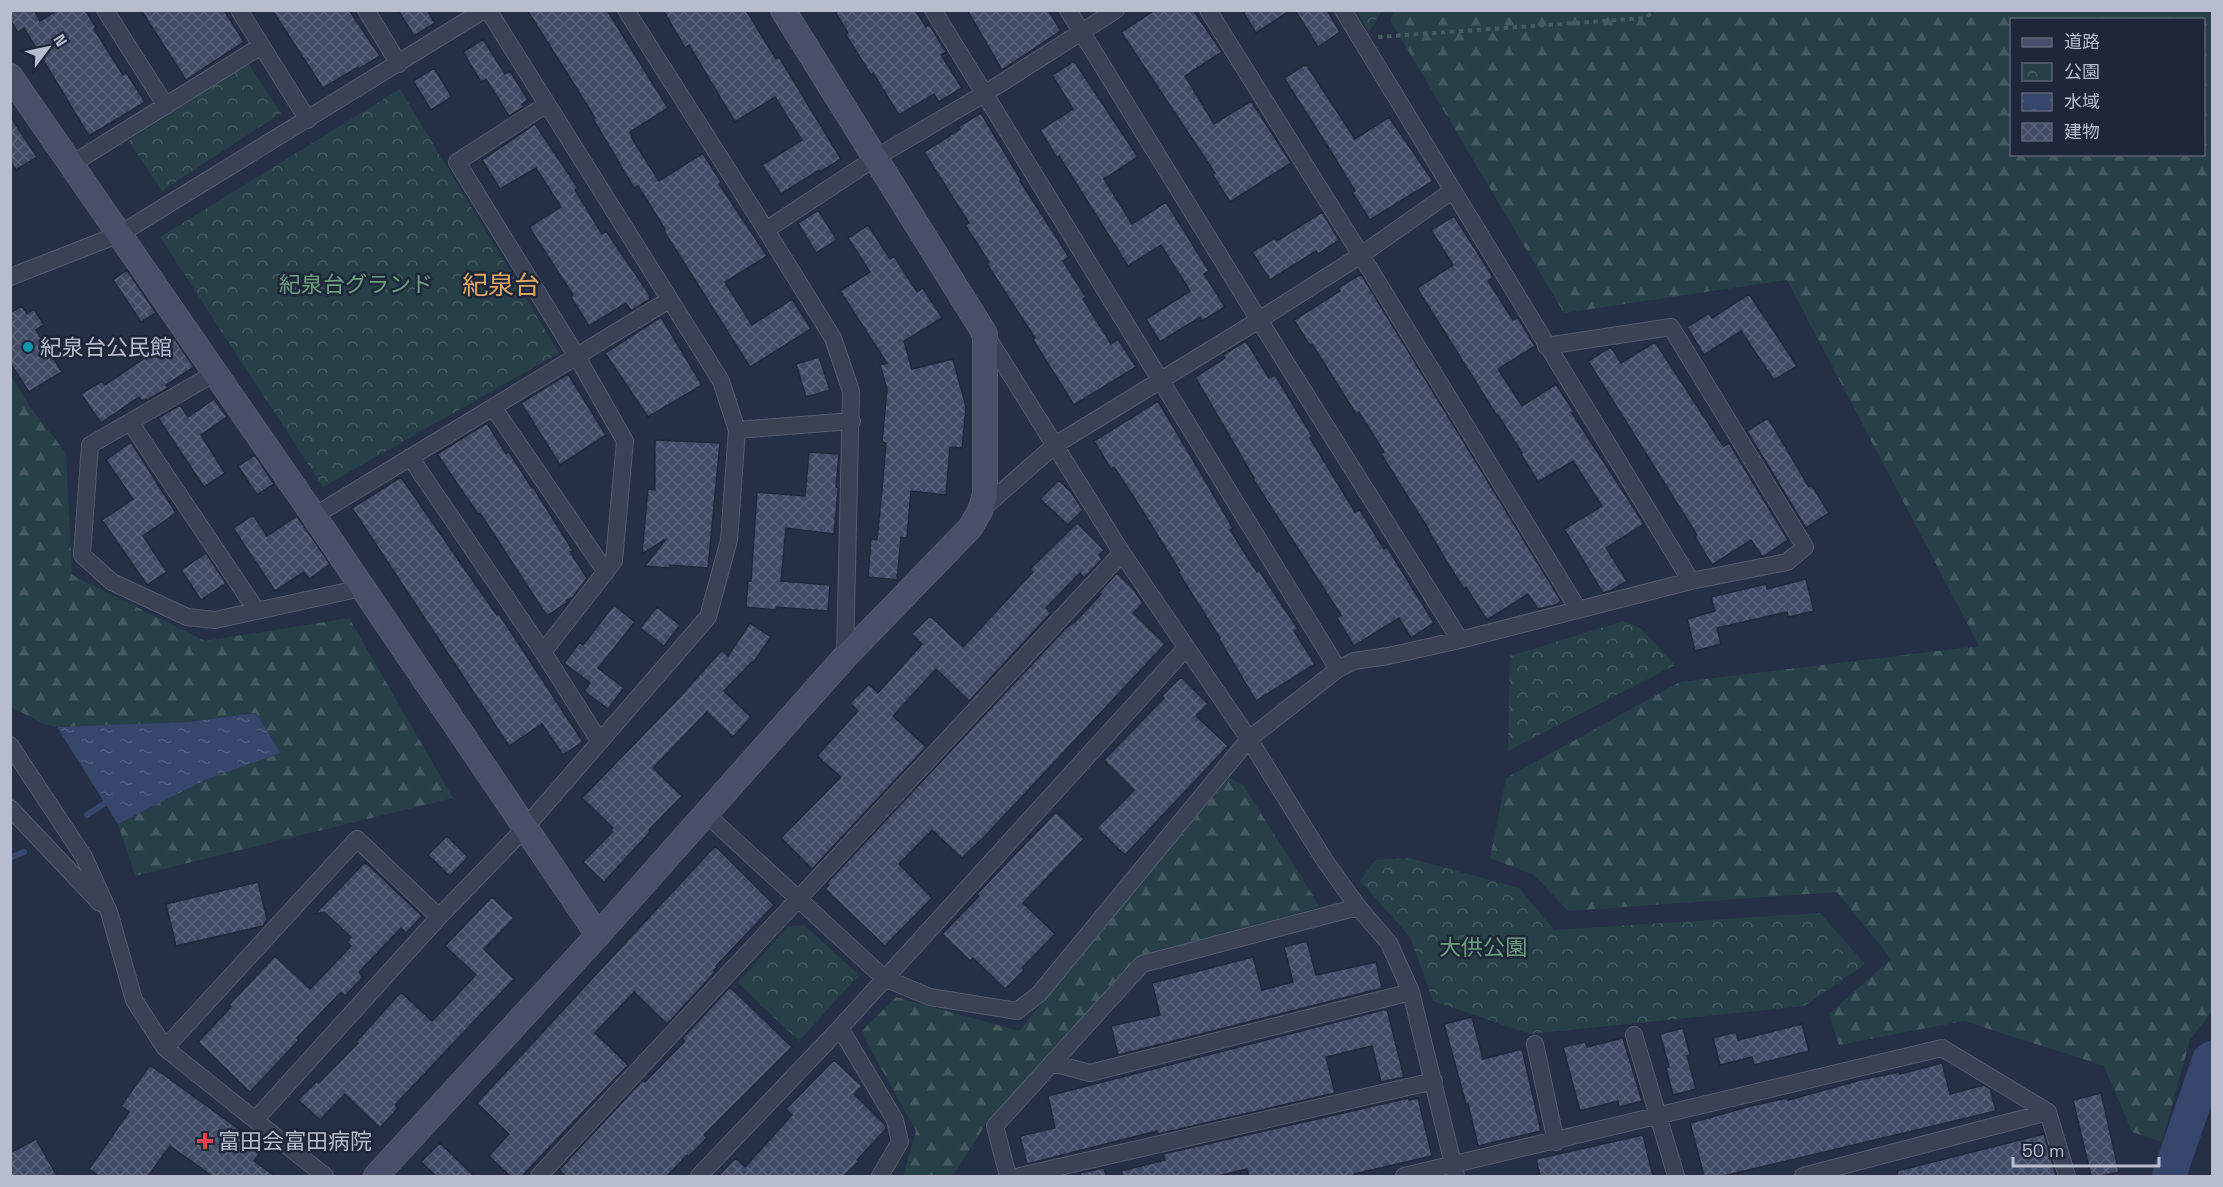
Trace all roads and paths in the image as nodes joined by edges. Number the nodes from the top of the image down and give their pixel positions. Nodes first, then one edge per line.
1 (105, 10) edge
2 (239, 10) edge
3 (366, 10) edge
4 (486, 10) edge
5 (626, 10) edge
6 (783, 10) edge
7 (933, 10) edge
8 (1068, 10) edge
9 (1116, 10) edge
10 (1208, 10) edge
11 (1343, 10) edge
12 (1656, 10) edge
13 (1082, 32) junction
14 (1360, 38) junction
15 (261, 46) junction
16 (399, 64) junction
17 (10, 76) edge
18 (984, 94) junction
19 (547, 104) junction
20 (166, 106) junction
21 (308, 120) junction
22 (875, 158) junction
23 (72, 164) junction
24 (1452, 191) junction
25 (766, 230) junction
26 (120, 234) junction
27 (1361, 255) junction
28 (10, 277) edge
29 (669, 300) junction
30 (1258, 320) junction
31 (985, 334) junction
32 (1546, 346) junction
33 (576, 355) junction
34 (215, 373) junction
35 (1160, 381) junction
36 (493, 407) junction
37 (852, 421) junction
38 (130, 422) junction
39 (737, 430) junction
40 (1055, 445) junction
41 (410, 457) junction
42 (980, 512) junction
43 (314, 516) junction
44 (1122, 553) junction
45 (606, 572) junction
46 (1691, 581) junction
47 (362, 588) junction
48 (1578, 609) junction
49 (257, 611) junction
50 (1460, 640) junction
51 (1186, 648) junction
52 (543, 652) junction
53 (845, 657) junction
54 (1338, 669) junction
55 (1249, 739) junction
56 (600, 742) junction
57 (10, 745) edge
58 (10, 808) edge
59 (706, 814) junction
60 (524, 829) junction
61 (799, 900) junction
62 (1358, 907) junction
63 (108, 912) junction
64 (439, 917) junction
65 (598, 935) junction
66 (884, 978) junction
67 (1411, 992) junction
68 (840, 1028) junction
69 (1634, 1035) dead end
70 (1535, 1044) dead end
71 (165, 1048) junction
72 (1052, 1063) junction
73 (1434, 1081) junction
74 (2049, 1113) junction
75 (1658, 1117) junction
76 (255, 1120) junction
77 (1556, 1142) junction
78 (1455, 1171) edge
79 (325, 1176) edge
80 (376, 1176) edge
81 (539, 1176) edge
82 (699, 1176) edge
83 (880, 1176) edge
84 (1008, 1176) edge
85 (1020, 1176) edge
86 (1404, 1176) edge
87 (1676, 1176) edge
88 (1803, 1176) edge
89 (2067, 1176) edge

1 - 20 street
2 - 15 street
3 - 16 street
4 - 16 street
4 - 19 street
5 - 25 street
6 - 22 street
7 - 18 street
8 - 13 street
9 - 13 street
10 - 27 street
11 - 14 street
12 - 14 path
13 - 18 street
13 - 30 street
14 - 24 street
15 - 20 street
15 - 21 street
16 - 21 street
17 - 23 street
18 - 22 street
18 - 35 street
19 - 29 street
19 - 33 street
20 - 23 street
21 - 26 street
22 - 25 street
22 - 31 street
23 - 26 street
24 - 27 street
24 - 32 street
25 - 37 street
26 - 28 street
26 - 34 street
27 - 30 street
27 - 48 street
29 - 33 street
29 - 39 street
30 - 35 street
30 - 50 street
31 - 40 street
31 - 42 street
32 - 46 street
32 - 46 street
33 - 36 street
33 - 45 street
34 - 38 street
34 - 43 street
35 - 40 street
35 - 54 street
36 - 41 street
36 - 45 street
37 - 39 street
37 - 53 street
38 - 49 street
38 - 49 street
39 - 56 street
40 - 42 street
40 - 44 street
41 - 43 street
41 - 52 street
42 - 53 street
43 - 47 street
44 - 51 street
44 - 61 street
45 - 52 street
46 - 48 street
47 - 49 street
47 - 60 street
48 - 50 street
50 - 54 street
51 - 55 street
51 - 66 street
52 - 56 street
53 - 59 street
54 - 55 street
55 - 62 street
55 - 66 street
56 - 60 street
57 - 63 street
58 - 63 street
59 - 61 street
59 - 65 street
60 - 64 street
60 - 65 street
61 - 66 street
61 - 81 street
62 - 67 street
62 - 72 street
63 - 71 street
64 - 71 street
64 - 76 street
65 - 80 street
66 - 68 street
67 - 72 street
67 - 73 street
68 - 82 street
68 - 83 street
69 - 75 street
70 - 77 street
71 - 76 street
72 - 84 street
73 - 78 street
73 - 85 street
74 - 75 street
74 - 88 street
74 - 89 street
75 - 77 street
75 - 87 street
76 - 79 street
77 - 78 street
78 - 86 street

